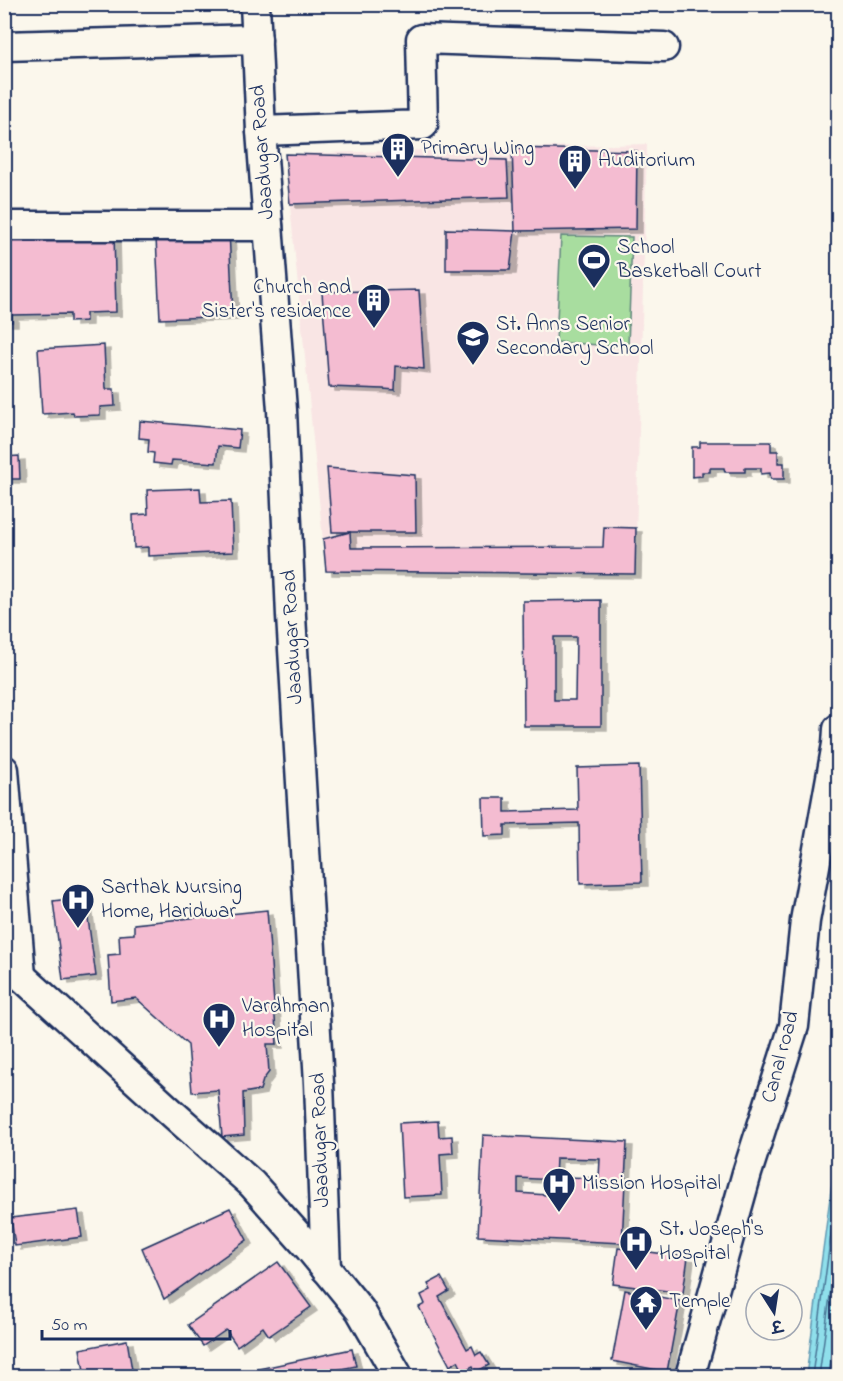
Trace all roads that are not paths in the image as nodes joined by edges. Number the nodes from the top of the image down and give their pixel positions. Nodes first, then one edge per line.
1 (255, 4) edge
2 (257, 39) junction
3 (4, 46) edge
4 (664, 47) dead end
5 (261, 131) junction
6 (4, 226) edge
7 (268, 226) junction
8 (838, 729) edge
9 (4, 770) edge
10 (13, 970) edge
11 (326, 1269) junction
12 (398, 1377) edge
13 (690, 1377) edge

1 - 2 street, Jaadugar Road
2 - 3 street
2 - 5 street, Jaadugar Road
4 - 5 street
5 - 7 street, Jaadugar Road
6 - 7 street
7 - 11 street, Jaadugar Road
8 - 13 street, Canal road
9 - 10 street
10 - 11 street
11 - 12 street

